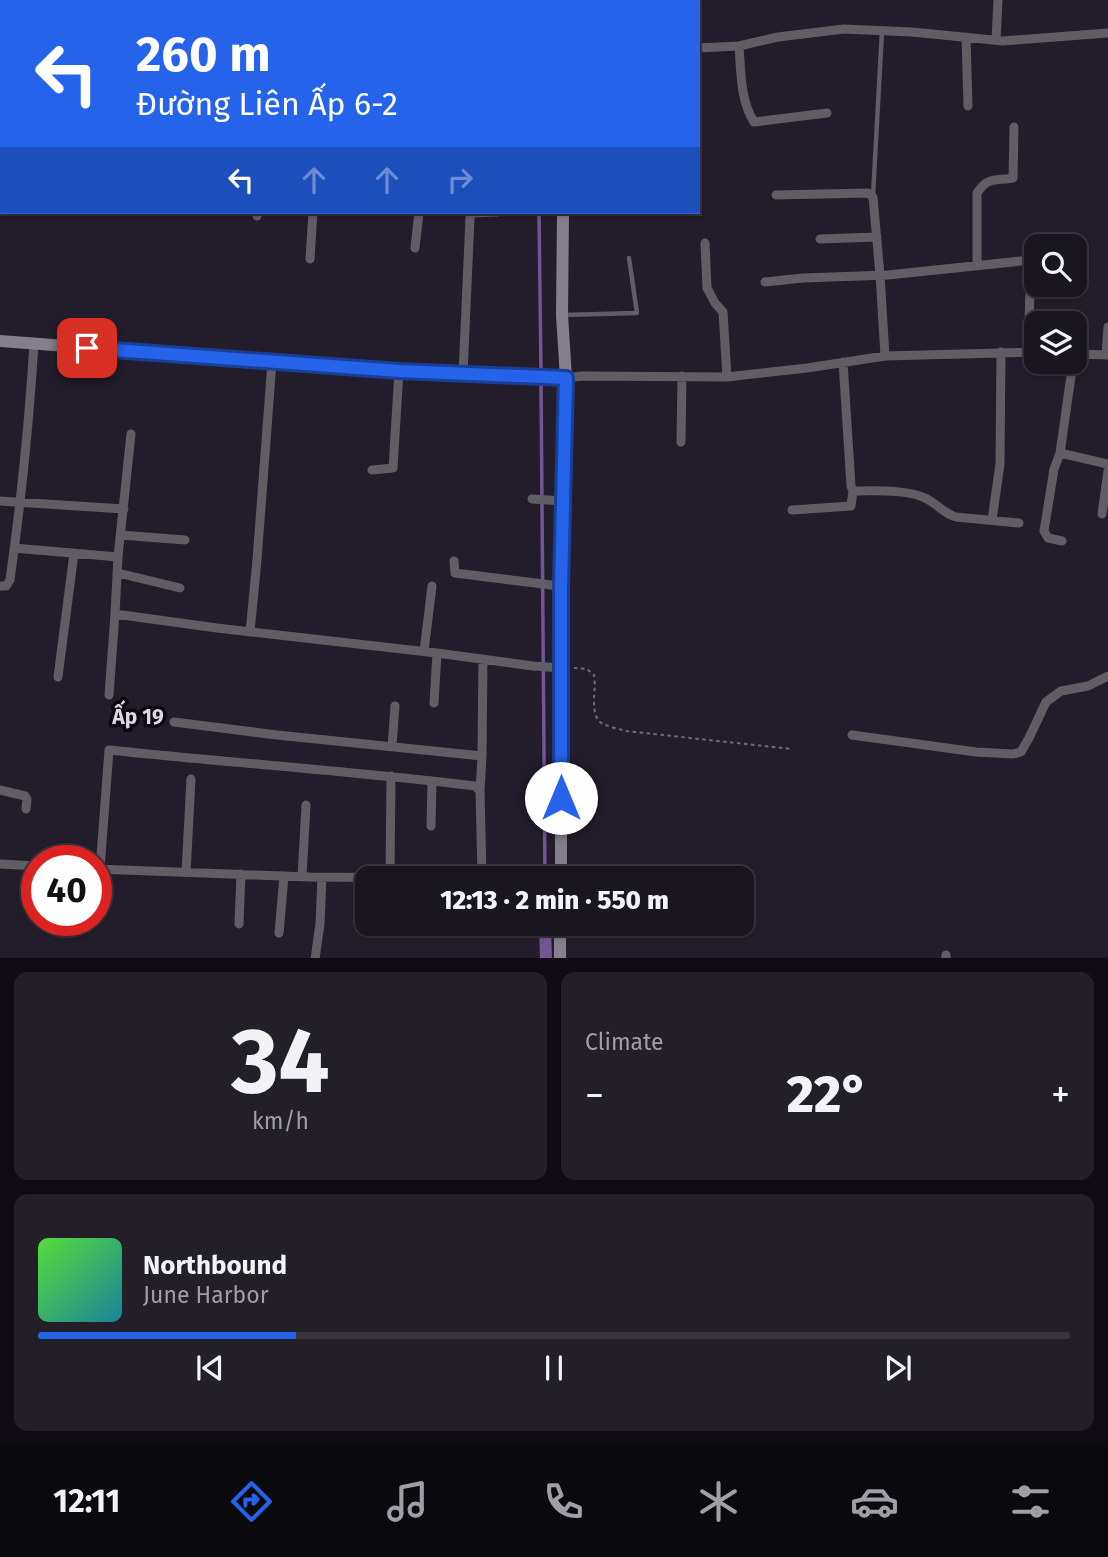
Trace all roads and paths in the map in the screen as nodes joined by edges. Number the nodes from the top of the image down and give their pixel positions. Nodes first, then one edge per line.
1 (998, 0) edge
2 (882, 31) junction
3 (1108, 33) edge
4 (966, 37) junction
5 (996, 40) junction
6 (739, 46) junction
7 (700, 48) edge
8 (968, 106) dead end
9 (827, 113) dead end
10 (1014, 127) dead end
11 (776, 195) dead end
12 (873, 197) junction
13 (313, 214) edge
14 (419, 214) edge
15 (471, 214) edge
16 (563, 214) edge
17 (877, 237) junction
18 (820, 239) dead end
19 (705, 243) dead end
20 (415, 247) dead end
21 (629, 258) dead end
22 (310, 259) dead end
23 (977, 265) junction
24 (880, 275) junction
25 (765, 282) dead end
26 (1032, 311) edge
27 (562, 315) junction
28 (1108, 327) edge
29 (0, 341) edge
30 (34, 344) junction
31 (1001, 352) junction
32 (1024, 352) edge
33 (1087, 354) edge
34 (1107, 355) edge
35 (885, 356) junction
36 (272, 362) junction
37 (843, 362) junction
38 (399, 371) junction
39 (463, 374) junction
40 (1071, 374) edge
41 (682, 376) junction
42 (727, 377) junction
43 (561, 378) junction
44 (131, 434) dead end
45 (681, 442) dead end
46 (1060, 453) junction
47 (1108, 464) edge
48 (372, 470) dead end
49 (1108, 471) edge
50 (853, 491) junction
51 (533, 499) dead end
52 (563, 500) junction
53 (0, 501) edge
54 (20, 503) junction
55 (124, 509) junction
56 (792, 510) dead end
57 (1102, 514) dead end
58 (992, 520) junction
59 (1019, 523) dead end
60 (121, 535) junction
61 (185, 540) dead end
62 (1062, 541) dead end
63 (14, 548) junction
64 (74, 553) junction
65 (118, 557) junction
66 (454, 561) dead end
67 (118, 573) junction
68 (432, 586) dead end
69 (556, 586) junction
70 (180, 588) dead end
71 (1, 590) edge
72 (116, 614) junction
73 (250, 632) junction
74 (424, 651) junction
75 (437, 653) junction
76 (482, 659) junction
77 (558, 667) junction
78 (1108, 676) edge
79 (58, 677) dead end
80 (109, 695) dead end
81 (434, 704) dead end
82 (394, 706) dead end
83 (174, 722) dead end
84 (852, 735) dead end
85 (392, 746) junction
86 (792, 749) dead end
87 (482, 756) junction
88 (391, 776) junction
89 (191, 779) dead end
90 (432, 781) junction
91 (0, 790) edge
92 (480, 791) junction
93 (306, 804) dead end
94 (26, 809) dead end
95 (431, 826) dead end
96 (100, 845) edge
97 (0, 864) edge
98 (21, 865) edge
99 (390, 866) edge
100 (482, 866) edge
101 (557, 866) edge
102 (112, 870) edge
103 (186, 873) junction
104 (241, 874) junction
105 (284, 876) junction
106 (302, 877) junction
107 (322, 877) junction
108 (355, 877) edge
109 (239, 924) dead end
110 (279, 933) dead end
111 (560, 936) edge
112 (315, 958) edge
113 (560, 958) edge

1 - 5 street
2 - 4 street
2 - 6 street
2 - 12 lane
3 - 5 street
4 - 5 street
4 - 8 street
6 - 7 street
6 - 9 street
10 - 23 street
11 - 12 street
12 - 17 street
13 - 22 street
14 - 20 street
15 - 39 street
16 - 27 street
17 - 18 street
17 - 24 street
19 - 42 street
21 - 27 lane
23 - 24 street
23 - 26 street
24 - 25 street
24 - 35 street
27 - 43 street
28 - 34 street
29 - 30 street
30 - 36 street
30 - 54 street
31 - 32 street
31 - 35 street
31 - 58 street
33 - 34 street
35 - 37 street
36 - 38 street
36 - 73 street
37 - 42 street
37 - 50 street
38 - 39 street
38 - 48 street
39 - 43 street
40 - 46 street
41 - 42 street
41 - 43 street
41 - 45 street
43 - 52 street
44 - 55 street
46 - 47 street
46 - 62 street
49 - 57 street
50 - 56 street
50 - 58 street
51 - 52 street
52 - 69 street
53 - 54 street
54 - 55 street
54 - 63 street
55 - 60 street
58 - 59 street
60 - 61 street
60 - 65 street
63 - 64 street
63 - 71 street
64 - 65 street
64 - 79 street
65 - 67 street
66 - 69 street
67 - 70 street
67 - 72 street
68 - 74 street
69 - 77 street
72 - 73 street
72 - 80 street
73 - 74 street
74 - 75 street
75 - 76 street
75 - 81 street
76 - 77 street
76 - 87 street
77 - 86 path
77 - 101 street
78 - 84 street
82 - 85 street
83 - 85 street
85 - 87 street
87 - 92 street
88 - 90 street
88 - 96 street
88 - 99 street
89 - 103 street
90 - 92 street
90 - 95 street
91 - 94 street
92 - 100 street
93 - 106 street
97 - 98 street
102 - 103 street
103 - 104 street
104 - 105 street
104 - 109 street
105 - 106 street
105 - 110 street
106 - 107 street
107 - 108 street
107 - 112 street
111 - 113 street

